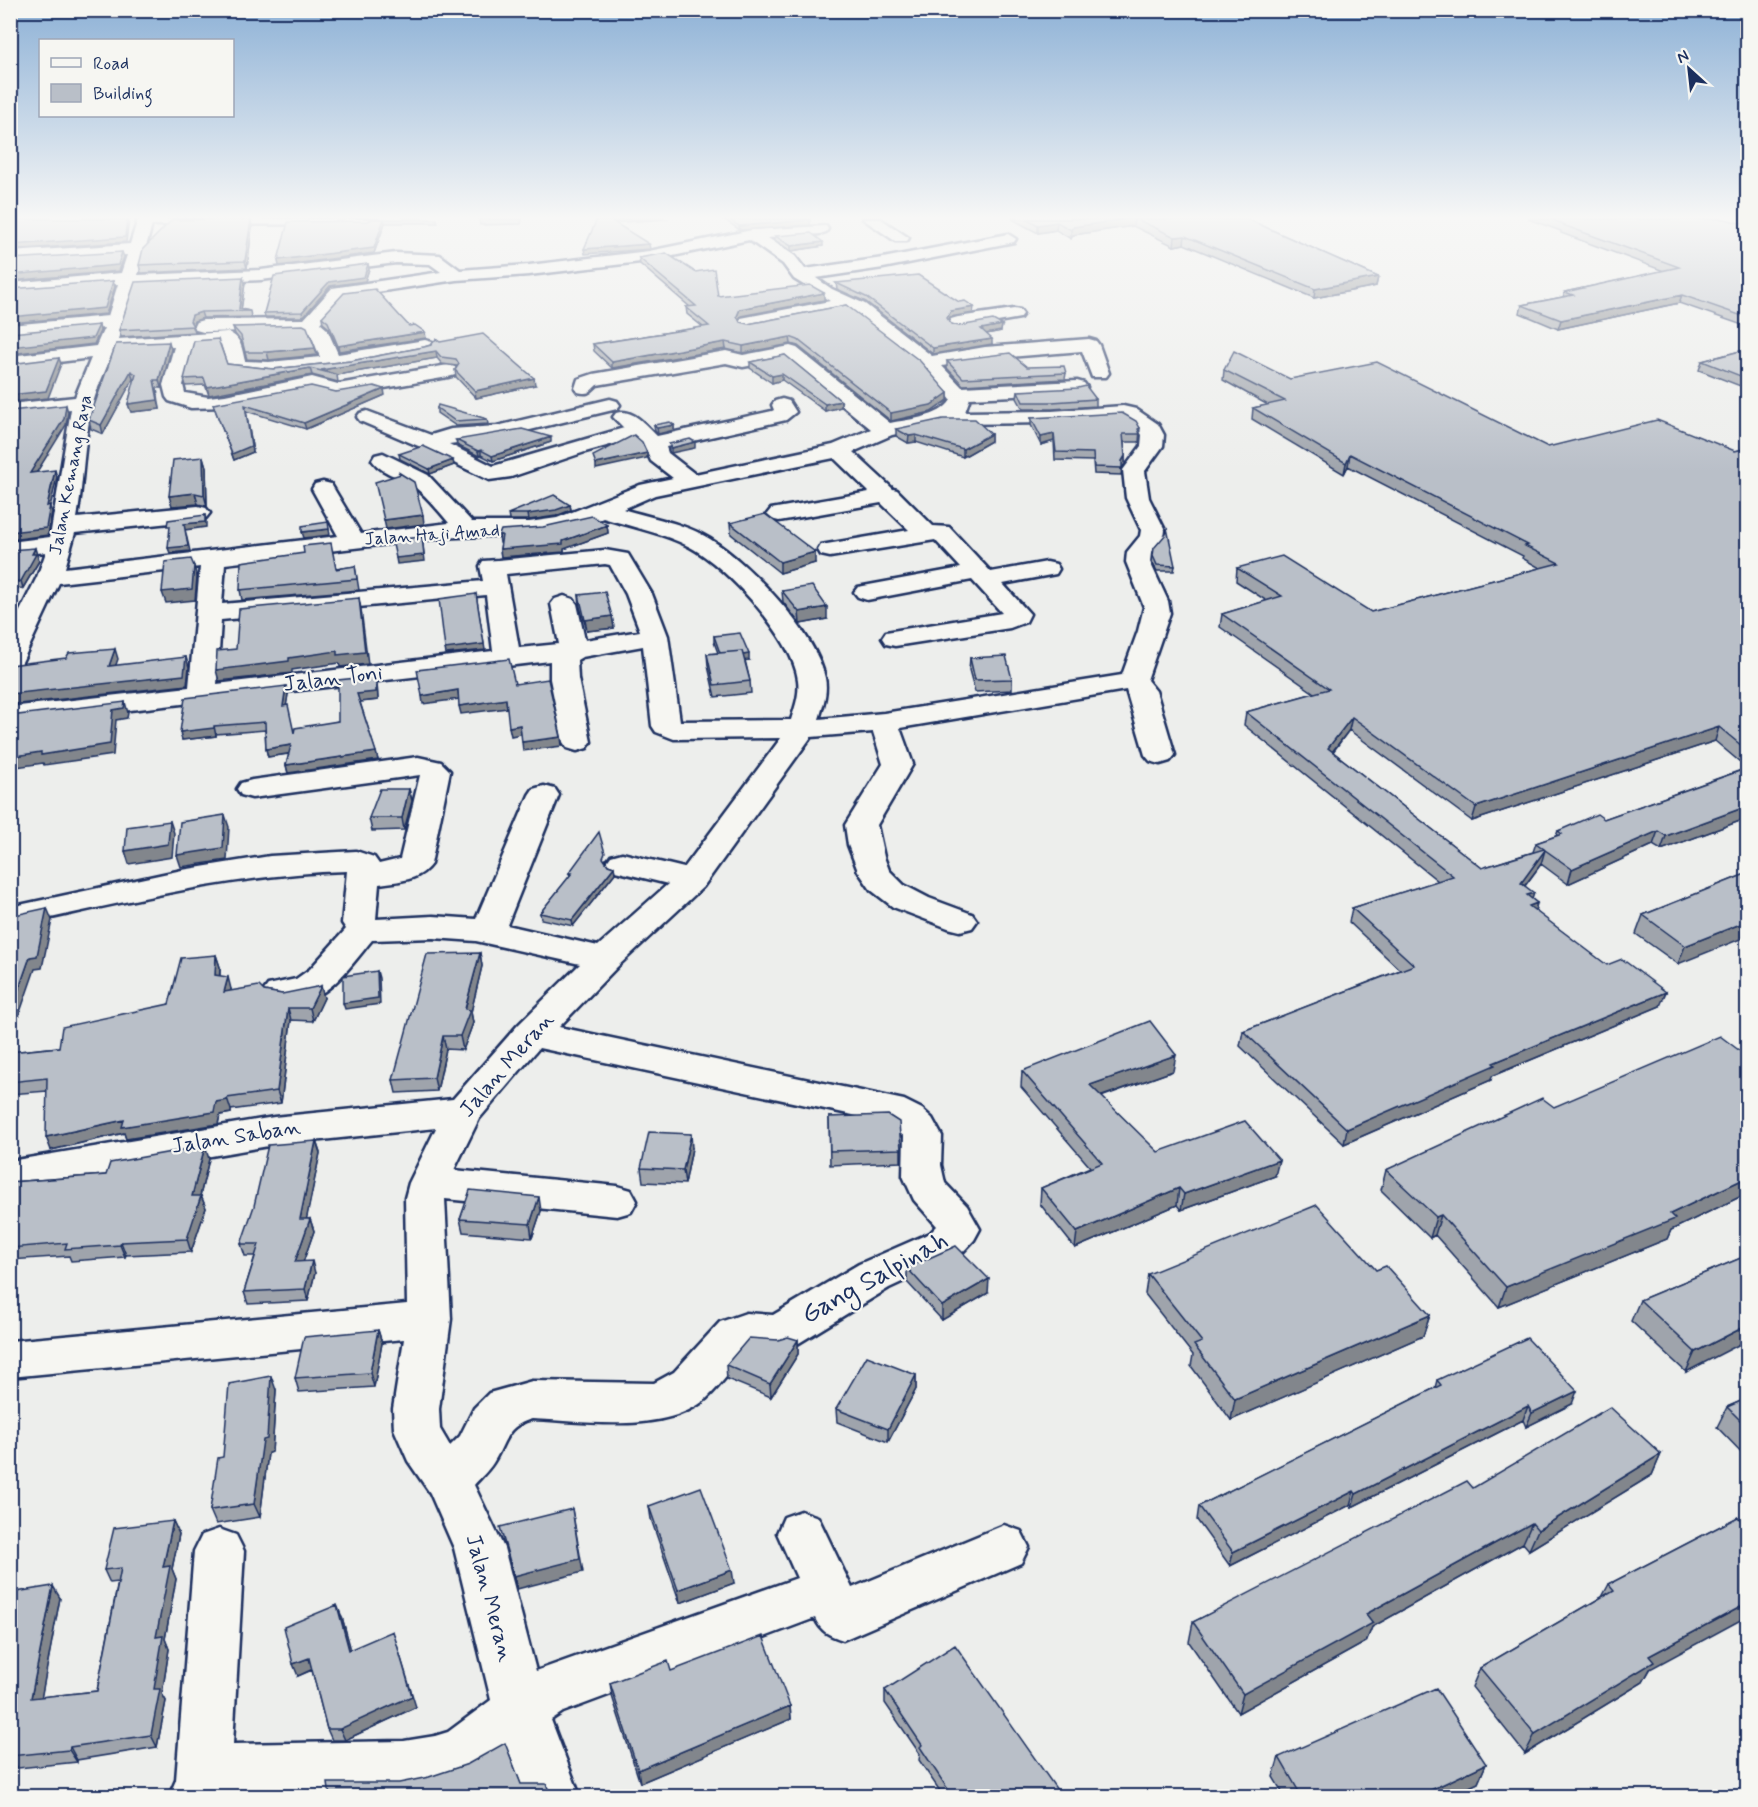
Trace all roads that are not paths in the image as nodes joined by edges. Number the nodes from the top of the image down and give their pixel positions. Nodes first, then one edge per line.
1 (120, 303) edge
2 (328, 303) edge
3 (848, 303) edge
4 (850, 303) edge
5 (748, 322) edge
6 (958, 323) edge
7 (309, 324) junction
8 (1077, 326) dead end
9 (10, 331) edge
10 (109, 338) junction
11 (186, 339) junction
12 (1089, 345) junction
13 (425, 346) edge
14 (1042, 348) junction
15 (331, 360) junction
16 (10, 362) edge
17 (928, 362) junction
18 (448, 371) edge
19 (1099, 373) dead end
20 (1077, 387) edge
21 (957, 393) junction
22 (83, 402) junction
23 (610, 405) junction
24 (782, 405) dead end
25 (10, 410) edge
26 (367, 417) dead end
27 (943, 418) junction
28 (886, 430) junction
29 (646, 437) junction
30 (430, 443) junction
31 (845, 456) junction
32 (383, 460) dead end
33 (690, 482) junction
34 (323, 489) dead end
35 (889, 495) junction
36 (602, 510) junction
37 (198, 513) edge
38 (779, 514) dead end
39 (466, 529) junction
40 (491, 529) junction
41 (927, 534) junction
42 (62, 535) junction
43 (353, 541) junction
44 (10, 549) edge
45 (830, 550) dead end
46 (213, 558) junction
47 (1047, 569) dead end
48 (982, 576) junction
49 (49, 577) junction
50 (493, 578) junction
51 (867, 592) dead end
52 (564, 604) dead end
53 (210, 613) junction
54 (655, 636) junction
55 (895, 638) dead end
56 (574, 650) junction
57 (13, 652) edge
58 (507, 658) junction
59 (1133, 681) junction
60 (202, 693) junction
61 (10, 716) edge
62 (884, 722) junction
63 (802, 729) junction
64 (577, 742) dead end
65 (1160, 754) dead end
66 (252, 789) dead end
67 (544, 795) dead end
68 (622, 863) dead end
69 (364, 876) junction
70 (693, 880) junction
71 (10, 917) edge
72 (960, 921) dead end
73 (363, 930) junction
74 (487, 932) junction
75 (605, 959) junction
76 (280, 993) edge
77 (531, 1034) junction
78 (464, 1111) junction
79 (10, 1176) edge
80 (429, 1183) junction
81 (617, 1201) dead end
82 (429, 1319) junction
83 (10, 1359) edge
84 (448, 1480) junction
85 (801, 1533) dead end
86 (1004, 1546) dead end
87 (219, 1551) dead end
88 (828, 1590) junction
89 (520, 1710) junction
90 (200, 1792) edge
91 (553, 1797) edge

1 - 10 street, Jalan Kemang Raya
2 - 7 street
3 - 5 street
4 - 17 street
6 - 14 street
7 - 10 street
7 - 15 street
8 - 12 street
9 - 10 street
10 - 11 street
10 - 16 street
10 - 22 street, Jalan Kemang Raya
11 - 15 street
11 - 18 street
12 - 14 street
12 - 19 street
13 - 15 street
14 - 17 street
17 - 21 street
20 - 21 street
21 - 27 street
22 - 25 street
22 - 42 street, Jalan Kemang Raya
23 - 28 street
23 - 29 street
23 - 30 street
24 - 29 street
26 - 30 street
27 - 28 street
27 - 59 street
28 - 31 street
29 - 30 street
29 - 33 street
31 - 33 street, Jalan Haji Amad
31 - 35 street
32 - 39 street
33 - 36 street, Jalan Haji Amad
34 - 43 street
35 - 38 street
35 - 41 street
36 - 40 street, Jalan Haji Amad
36 - 63 street, Jalan Meran
37 - 42 street
39 - 40 street, Jalan Haji Amad
39 - 43 street, Jalan Haji Amad
40 - 50 street
41 - 45 street
41 - 48 street
42 - 44 street
42 - 49 street, Jalan Kemang Raya
43 - 46 street, Jalan Haji Amad
46 - 49 street, Jalan Haji Amad
46 - 53 street
47 - 48 street
48 - 51 street
48 - 55 street
49 - 57 street, Jalan Kemang Raya
50 - 53 street
50 - 54 street
50 - 58 street
52 - 56 street
53 - 60 street
54 - 56 street, Jalan Toni
54 - 63 street
56 - 58 street, Jalan Toni
56 - 64 street
58 - 60 street, Jalan Toni
59 - 62 street
59 - 65 street
60 - 61 street, Jalan Toni
62 - 63 street
62 - 72 street
63 - 70 street, Jalan Meran
66 - 69 street
67 - 74 street
68 - 70 street
69 - 71 street
69 - 73 street
70 - 75 street, Jalan Meran
73 - 74 street
73 - 76 street
74 - 75 street
75 - 77 street, Jalan Meran
77 - 78 street, Jalan Meran
77 - 84 street, Gang Salpinah
78 - 79 street, Jalan Saban
78 - 80 street, Jalan Meran
80 - 81 street
80 - 82 street, Jalan Meran
82 - 83 street
82 - 84 street, Jalan Meran
84 - 89 street, Jalan Meran
85 - 88 street
86 - 88 street
87 - 90 street
88 - 89 street
89 - 90 street
89 - 91 street, Jalan Meran

